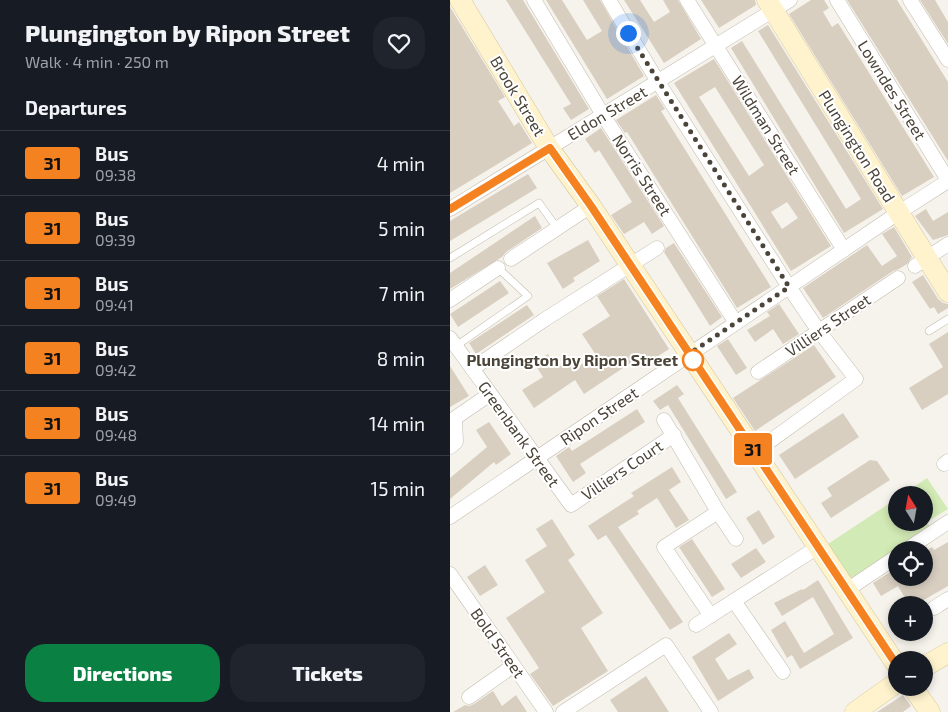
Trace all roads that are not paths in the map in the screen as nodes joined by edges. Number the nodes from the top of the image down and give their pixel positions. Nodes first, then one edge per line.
1 (460, 0) edge
2 (534, 0) edge
3 (608, 0) edge
4 (687, 0) edge
5 (790, 0) edge
6 (837, 0) edge
7 (910, 0) edge
8 (770, 5) edge
9 (717, 46) junction
10 (948, 60) edge
11 (658, 82) junction
12 (603, 116) junction
13 (550, 148) junction
14 (948, 180) edge
15 (591, 206) junction
16 (450, 209) edge
17 (898, 212) junction
18 (557, 228) junction
19 (948, 244) edge
20 (658, 248) dead end
21 (844, 250) junction
22 (450, 258) edge
23 (511, 259) dead end
24 (921, 262) junction
25 (631, 265) junction
26 (498, 268) joint
27 (898, 278) dead end
28 (789, 287) junction
29 (948, 292) edge
30 (450, 300) edge
31 (948, 319) edge
32 (736, 323) junction
33 (818, 330) junction
34 (929, 332) dead end
35 (453, 342) edge
36 (689, 354) junction
37 (472, 369) junction
38 (758, 372) dead end
39 (490, 394) junction
40 (452, 416) edge
41 (664, 420) dead end
42 (674, 435) junction
43 (450, 446) edge
44 (755, 452) junction
45 (536, 459) junction
46 (571, 505) joint
47 (718, 512) junction
48 (450, 516) edge
49 (948, 522) edge
50 (736, 539) dead end
51 (920, 541) edge
52 (818, 547) junction
53 (888, 562) edge
54 (450, 574) edge
55 (847, 590) junction
56 (948, 599) edge
57 (734, 601) junction
58 (934, 608) dead end
59 (711, 616) junction
60 (696, 625) dead end
61 (888, 652) edge
62 (948, 653) edge
63 (933, 662) edge
64 (513, 666) junction
65 (783, 672) dead end
66 (888, 689) edge
67 (919, 696) edge
68 (469, 698) dead end
69 (546, 712) edge
70 (563, 712) edge
71 (711, 712) edge
72 (855, 712) edge
73 (930, 712) edge

1 - 13 street, Brook Street
2 - 12 street, Norris Street
3 - 11 street
4 - 9 street, Wildman Street
5 - 8 street, Eldon Street
6 - 14 street, Lowndes Street
7 - 10 street
8 - 9 street, Eldon Street
8 - 17 street, Plungington Road
9 - 11 street, Eldon Street
9 - 21 street, Wildman Street
11 - 12 street, Eldon Street
11 - 28 street
12 - 13 street, Eldon Street
12 - 32 street, Norris Street
13 - 15 street, Brook Street
13 - 16 street, Eldon Street
14 - 17 street, Ripon Street
15 - 18 street
15 - 25 street, Brook Street
17 - 21 street, Ripon Street
17 - 24 street, Plungington Road
18 - 22 lane
18 - 23 street
19 - 24 street
20 - 25 street
21 - 28 street, Ripon Street
24 - 29 street, Plungington Road
25 - 36 street, Brook Street
25 - 37 street
26 - 30 street
26 - 35 lane
27 - 33 street, Villiers Street
28 - 32 street, Ripon Street
28 - 33 street
31 - 34 lane
32 - 36 street, Ripon Street
33 - 38 street, Villiers Street
33 - 44 street
35 - 37 street, Greenbank Street
36 - 44 street, Brook Street
36 - 45 street, Ripon Street
37 - 39 street, Greenbank Street
39 - 40 street
39 - 45 street, Greenbank Street
40 - 43 street
41 - 42 street, Villiers Court
42 - 46 street, Villiers Court
42 - 47 street, Villiers Court
44 - 52 street, Brook Street
45 - 46 street, Greenbank Street
45 - 48 street, Ripon Street
47 - 50 street, Villiers Court
47 - 59 street
49 - 51 street
52 - 55 street, Brook Street
52 - 57 street
53 - 55 street
54 - 64 street, Bold Street
55 - 61 street, Brook Street
56 - 58 street
57 - 59 street
57 - 65 street
59 - 60 street
62 - 63 street
64 - 68 street
64 - 69 street, Bold Street
66 - 72 street
67 - 73 street
70 - 71 street

